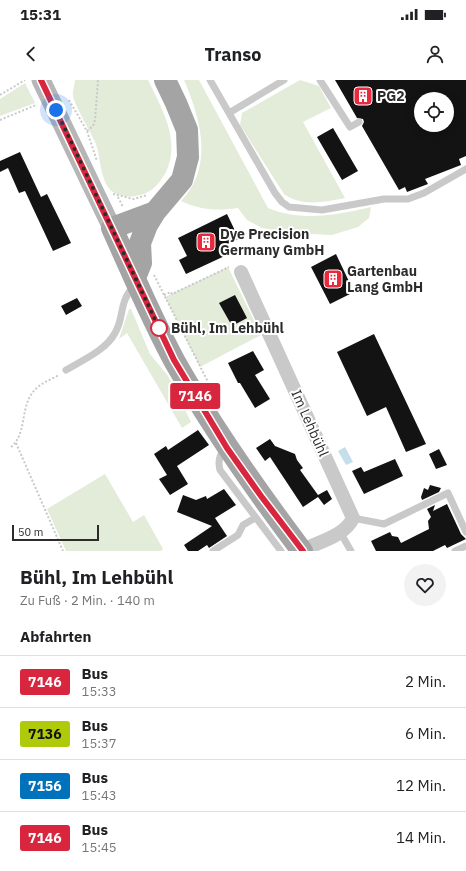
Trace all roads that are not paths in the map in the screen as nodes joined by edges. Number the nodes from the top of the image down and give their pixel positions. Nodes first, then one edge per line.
1 (164, 80) edge
2 (210, 80) edge
3 (284, 80) edge
4 (320, 80) edge
5 (42, 91) edge
6 (229, 113) junction
7 (359, 122) dead end
8 (466, 169) edge
9 (152, 203) junction
10 (112, 228) junction
11 (241, 272) road end
12 (141, 277) junction
13 (66, 370) road end
14 (227, 448) junction
15 (255, 518) junction
16 (353, 518) junction
17 (340, 532) junction
18 (466, 532) edge
19 (466, 546) edge
20 (213, 551) edge
21 (295, 551) edge
22 (351, 551) edge
23 (455, 551) edge

1 - 9 main road
2 - 6 lane
3 - 6 lane
4 - 7 lane
5 - 10 main road
6 - 8 lane
9 - 10 main road
9 - 12 main road
10 - 12 main road
11 - 16 street, Im Lehbühl
12 - 13 lane
12 - 14 main road
14 - 15 lane
14 - 21 main road
15 - 20 lane
15 - 21 lane
16 - 17 street
16 - 18 lane
17 - 21 street
17 - 22 lane
19 - 23 lane

